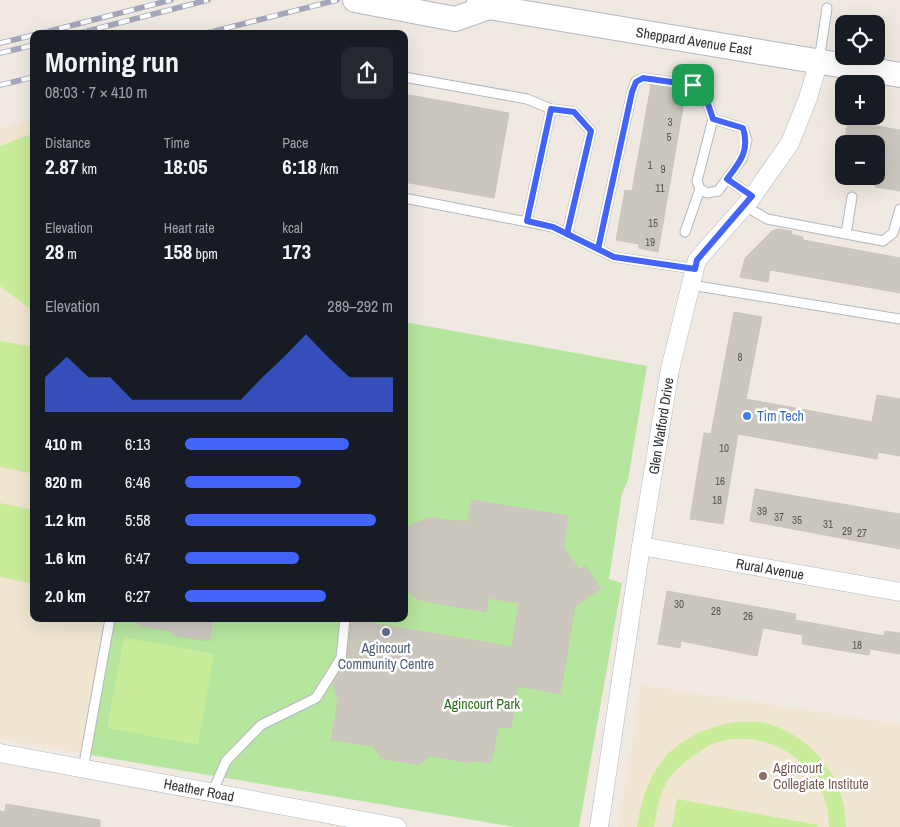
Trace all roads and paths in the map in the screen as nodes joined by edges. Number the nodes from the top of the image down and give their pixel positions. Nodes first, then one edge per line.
1 (355, 0) edge
2 (484, 3) edge
3 (827, 8) dead end
4 (819, 62) junction
5 (900, 75) edge
6 (408, 78) edge
7 (551, 109) junction
8 (713, 119) junction
9 (727, 179) junction
10 (700, 188) junction
11 (852, 197) dead end
12 (408, 199) edge
13 (749, 201) junction
14 (900, 209) edge
15 (527, 221) junction
16 (685, 232) dead end
17 (567, 234) junction
18 (846, 234) junction
19 (598, 249) junction
20 (693, 277) junction
21 (900, 319) edge
22 (641, 546) junction
23 (900, 592) edge
24 (109, 622) edge
25 (346, 622) edge
26 (0, 753) edge
27 (83, 769) junction
28 (212, 793) junction
29 (397, 827) edge
30 (600, 827) edge

1 - 2 main road, Sheppard Avenue East
2 - 4 main road, Sheppard Avenue East
3 - 4 lane
4 - 5 main road, Sheppard Avenue East
4 - 13 street, Glen Watford Drive
6 - 7 lane
7 - 15 lane
7 - 17 lane
8 - 9 lane
8 - 10 lane
8 - 19 lane
9 - 10 lane
9 - 13 lane
10 - 16 lane
11 - 18 lane
12 - 15 lane
13 - 18 lane
13 - 20 street, Glen Watford Drive
14 - 18 lane
15 - 17 lane
17 - 19 lane
19 - 20 lane
20 - 21 lane
20 - 22 street, Glen Watford Drive
22 - 23 street, Rural Avenue
22 - 30 street, Glen Watford Drive
24 - 27 lane
25 - 28 lane
26 - 27 street, Heather Road
27 - 28 street, Heather Road
28 - 29 street, Heather Road

